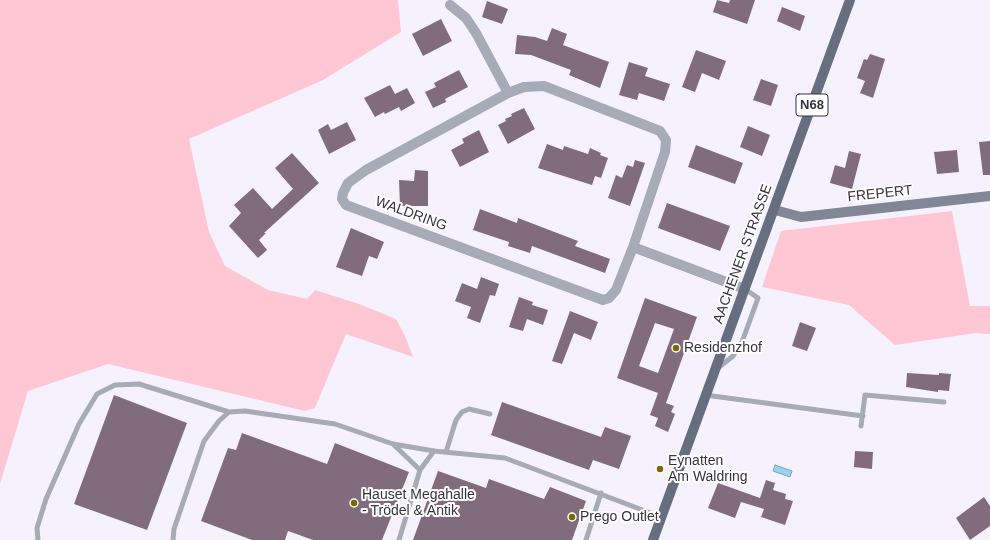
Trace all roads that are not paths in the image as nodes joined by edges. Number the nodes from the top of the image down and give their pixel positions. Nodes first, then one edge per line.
1 (850, 0) edge
2 (450, 5) dead end
3 (508, 92) junction
4 (990, 196) edge
5 (775, 210) junction
6 (633, 247) junction
7 (745, 289) junction
8 (714, 372) junction
9 (705, 395) junction
10 (944, 402) dead end
11 (230, 412) junction
12 (490, 414) dead end
13 (862, 416) junction
14 (862, 426) dead end
15 (393, 444) junction
16 (434, 451) junction
17 (446, 452) junction
18 (420, 470) junction
19 (601, 493) junction
20 (661, 517) junction
21 (38, 540) edge
22 (173, 540) edge
23 (399, 540) edge
24 (586, 540) edge
25 (656, 540) edge

1 - 5 main road, AACHENER STRASSE / N68
2 - 3 street
3 - 6 street, WALDRING
3 - 6 street, WALDRING
4 - 5 street, FREPERT
5 - 7 main road, AACHENER STRASSE / N68
6 - 7 street
7 - 8 main road, AACHENER STRASSE / N68
7 - 8 lane
8 - 9 main road, AACHENER STRASSE / N68
9 - 13 lane
9 - 20 main road, AACHENER STRASSE / N68
10 - 13 lane
11 - 15 lane
11 - 21 lane
11 - 22 lane
12 - 17 lane
13 - 14 lane
15 - 16 lane
15 - 18 lane
16 - 17 lane
16 - 18 lane
17 - 19 lane
18 - 23 lane
19 - 20 lane
19 - 24 lane
20 - 25 main road, AACHENER STRASSE / N68

